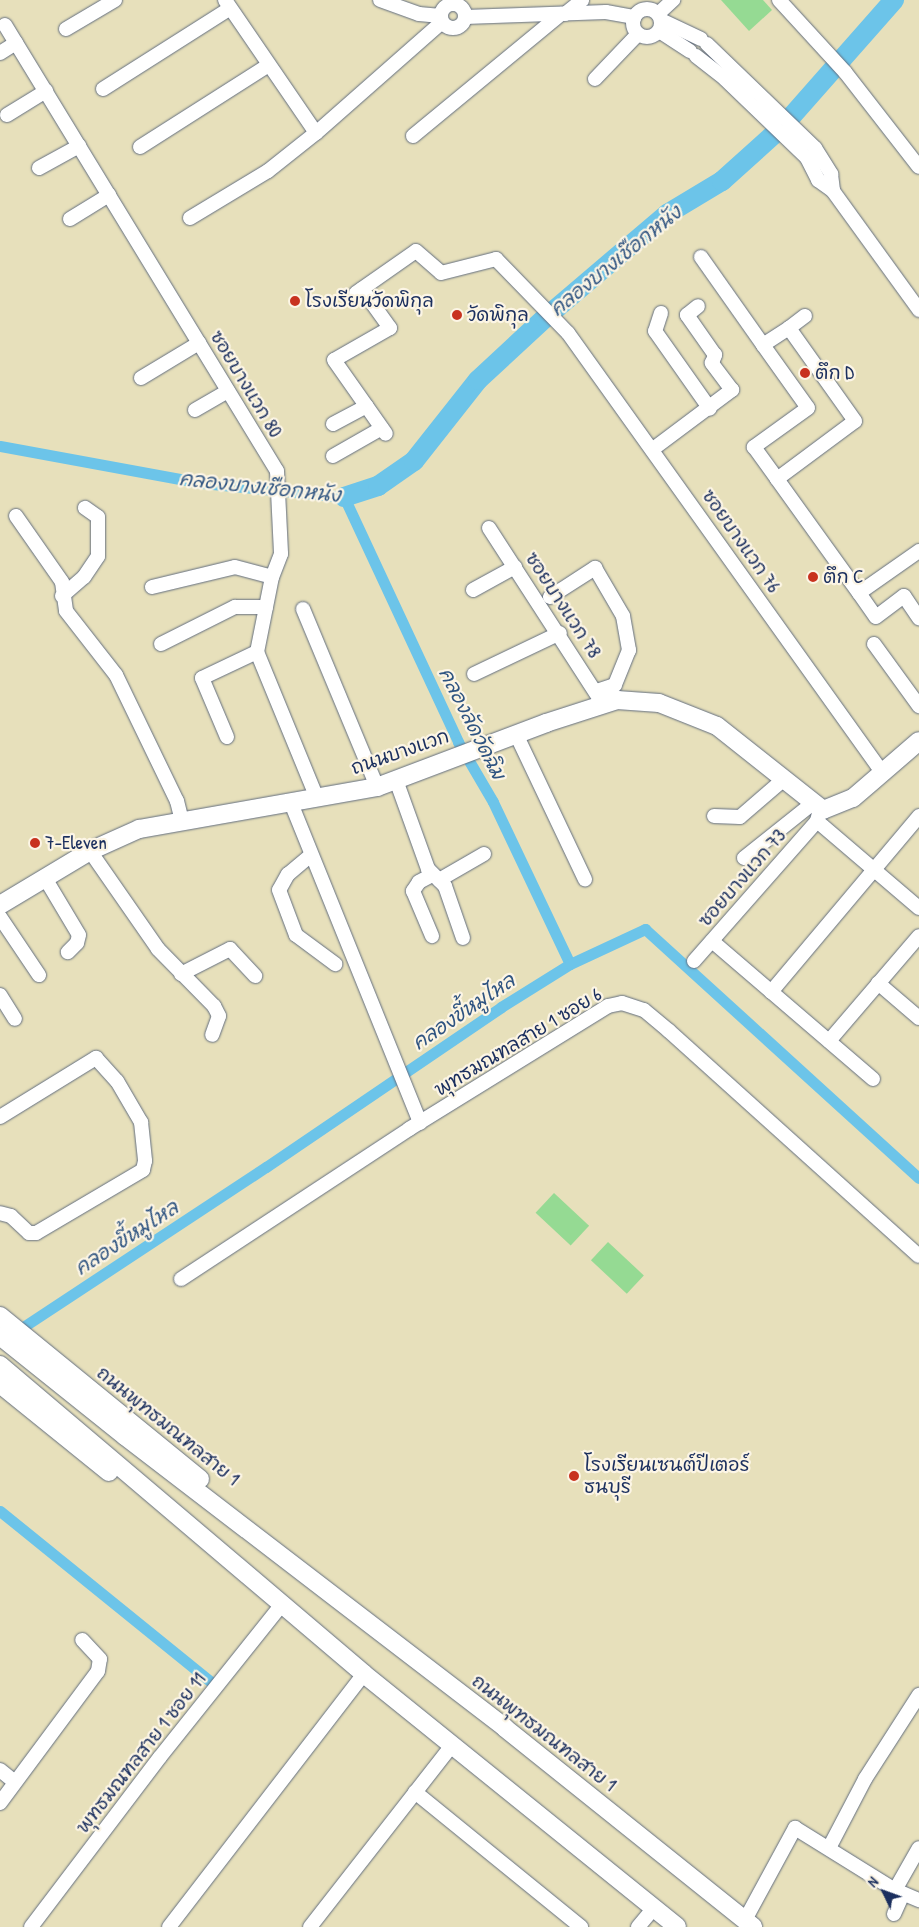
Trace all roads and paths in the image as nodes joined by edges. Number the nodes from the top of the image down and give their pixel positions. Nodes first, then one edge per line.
1 (115, 0) edge
2 (380, 0) edge
3 (582, 0) edge
4 (673, 0) edge
5 (779, 0) edge
6 (227, 4) edge
7 (465, 8) edge
8 (563, 14) junction
9 (635, 17) junction
10 (441, 19) junction
11 (660, 22) junction
12 (5, 25) dead end
13 (66, 29) dead end
14 (638, 34) junction
15 (16, 43) junction
16 (0, 53) edge
17 (267, 66) junction
18 (730, 73) junction
19 (595, 79) dead end
20 (102, 89) dead end
21 (46, 92) junction
22 (7, 115) dead end
23 (316, 133) junction
24 (413, 136) dead end
25 (79, 146) junction
26 (140, 147) dead end
27 (919, 167) edge
28 (40, 168) dead end
29 (832, 191) junction
30 (109, 195) junction
31 (190, 218) dead end
32 (70, 219) dead end
33 (701, 257) dead end
34 (698, 306) dead end
35 (919, 310) edge
36 (661, 313) dead end
37 (199, 344) junction
38 (763, 345) junction
39 (141, 378) dead end
40 (228, 391) junction
41 (367, 406) junction
42 (710, 409) junction
43 (195, 410) dead end
44 (333, 424) dead end
45 (653, 449) junction
46 (333, 456) dead end
47 (777, 480) junction
48 (85, 508) dead end
49 (16, 516) dead end
50 (489, 528) dead end
51 (919, 551) edge
52 (516, 567) junction
53 (272, 577) junction
54 (152, 586) dead end
55 (473, 590) dead end
56 (859, 593) junction
57 (62, 596) junction
58 (550, 597) dead end
59 (266, 607) junction
60 (303, 609) dead end
61 (919, 618) edge
62 (560, 633) junction
63 (161, 644) dead end
64 (874, 644) dead end
65 (257, 652) junction
66 (474, 674) dead end
67 (600, 697) junction
68 (919, 706) edge
69 (516, 734) junction
70 (227, 736) dead end
71 (919, 741) edge
72 (882, 772) junction
73 (784, 779) junction
74 (396, 780) junction
75 (377, 787) junction
76 (317, 798) junction
77 (291, 803) junction
78 (816, 811) junction
79 (714, 816) dead end
80 (919, 816) edge
81 (182, 821) junction
82 (90, 851) junction
83 (484, 854) dead end
84 (311, 855) junction
85 (744, 858) dead end
86 (874, 870) junction
87 (45, 878) junction
88 (435, 878) junction
89 (585, 879) dead end
90 (0, 905) edge
91 (919, 908) edge
92 (0, 917) edge
93 (432, 936) dead end
94 (919, 936) edge
95 (463, 938) dead end
96 (712, 941) junction
97 (68, 952) dead end
98 (694, 961) dead end
99 (335, 964) dead end
100 (181, 974) junction
101 (39, 975) dead end
102 (255, 976) dead end
103 (878, 984) junction
104 (771, 992) junction
105 (0, 995) edge
106 (919, 1018) edge
107 (16, 1019) dead end
108 (212, 1035) dead end
109 (829, 1041) junction
110 (873, 1079) dead end
111 (0, 1117) edge
112 (420, 1123) junction
113 (0, 1213) edge
114 (919, 1256) edge
115 (181, 1279) dead end
116 (0, 1316) edge
117 (0, 1336) edge
118 (1, 1375) edge
119 (307, 1574) junction
120 (283, 1603) junction
121 (82, 1640) dead end
122 (364, 1674) junction
123 (919, 1695) edge
124 (452, 1745) junction
125 (0, 1770) edge
126 (15, 1782) junction
127 (416, 1792) junction
128 (0, 1803) edge
129 (829, 1848) junction
130 (919, 1848) edge
131 (899, 1892) junction
132 (919, 1900) edge
133 (654, 1908) junction
134 (894, 1914) dead end
135 (749, 1923) edge
136 (31, 1927) edge
137 (169, 1927) edge
138 (310, 1927) edge
139 (581, 1927) edge
140 (638, 1927) edge
141 (677, 1927) edge

1 - 13 street
2 - 10 street
3 - 8 street
4 - 11 street
5 - 27 street
6 - 17 street
6 - 20 street
7 - 8 street
7 - 10 street
7 - 10 street
8 - 9 street
8 - 24 street
9 - 11 street
9 - 14 street
10 - 23 street
11 - 14 street
11 - 18 street
11 - 18 street
12 - 15 street, ซอยบางแวก 80
14 - 19 street
15 - 16 street
15 - 21 street, ซอยบางแวก 80
17 - 23 street
17 - 26 street
18 - 29 street
18 - 29 street
21 - 22 street
21 - 25 street, ซอยบางแวก 80
23 - 31 street
25 - 28 street
25 - 30 street, ซอยบางแวก 80
29 - 35 street
30 - 32 street
30 - 37 street, ซอยบางแวก 80
33 - 38 street
34 - 42 street
36 - 42 street
37 - 39 street
37 - 40 street, ซอยบางแวก 80
38 - 47 street
38 - 47 street
40 - 43 street
40 - 53 street, ซอยบางแวก 80
41 - 44 street
41 - 45 street, ซอยบางแวก 76
41 - 46 street
42 - 45 street
45 - 72 street, ซอยบางแวก 76
47 - 56 street
48 - 57 street
49 - 57 street
50 - 52 street, ซอยบางแวก 78
51 - 56 street
52 - 55 street
52 - 62 street, ซอยบางแวก 78
53 - 54 street
53 - 59 street, ซอยบางแวก 80
56 - 61 street
57 - 81 street
58 - 67 street
59 - 63 street
59 - 65 street, ซอยบางแวก 80
60 - 75 street
62 - 66 street
62 - 67 street, ซอยบางแวก 78
64 - 68 street
65 - 70 street
65 - 76 street
67 - 69 main road, ถนนบางแวก
67 - 73 main road, ถนนบางแวก
69 - 74 main road, ถนนบางแวก
69 - 89 street
71 - 72 main road
72 - 78 main road
73 - 78 main road, ถนนบางแวก
73 - 79 street
74 - 75 main road, ถนนบางแวก
74 - 88 street
75 - 76 main road, ถนนบางแวก
76 - 77 main road, ถนนบางแวก
77 - 81 main road, ถนนบางแวก
77 - 84 street
78 - 85 street
78 - 86 street
78 - 96 street, ซอยบางแวก 73
80 - 86 street
81 - 82 main road, ถนนบางแวก
82 - 87 main road, ถนนบางแวก
82 - 100 street
83 - 88 street
84 - 99 street
84 - 112 street
86 - 91 street
86 - 104 street
87 - 90 main road, ถนนบางแวก
87 - 97 street
88 - 93 street
88 - 95 street
92 - 101 street
94 - 103 street
96 - 98 street, ซอยบางแวก 73
96 - 104 street
100 - 102 street
100 - 108 street
103 - 106 street
103 - 109 street
104 - 109 street
105 - 107 street
109 - 110 street
111 - 113 street
112 - 114 street, พุทธมณฑลสาย 1 ซอย 6
112 - 115 street, พุทธมณฑลสาย 1 ซอย 6
116 - 119 main road, ถนนพุทธมณฑลสาย 1
117 - 119 main road, ถนนพุทธมณฑลสาย 1
118 - 120 main road
119 - 135 main road, ถนนพุทธมณฑลสาย 1
120 - 122 main road
120 - 136 street, พุทธมณฑลสาย 1 ซอย 11
121 - 126 street
122 - 124 main road
122 - 137 street
123 - 129 street
124 - 127 street
124 - 133 main road
125 - 126 street
126 - 128 street
127 - 138 street
127 - 139 street
129 - 131 street
129 - 135 street
130 - 131 street
131 - 132 street
131 - 134 street
133 - 140 street
133 - 141 main road

